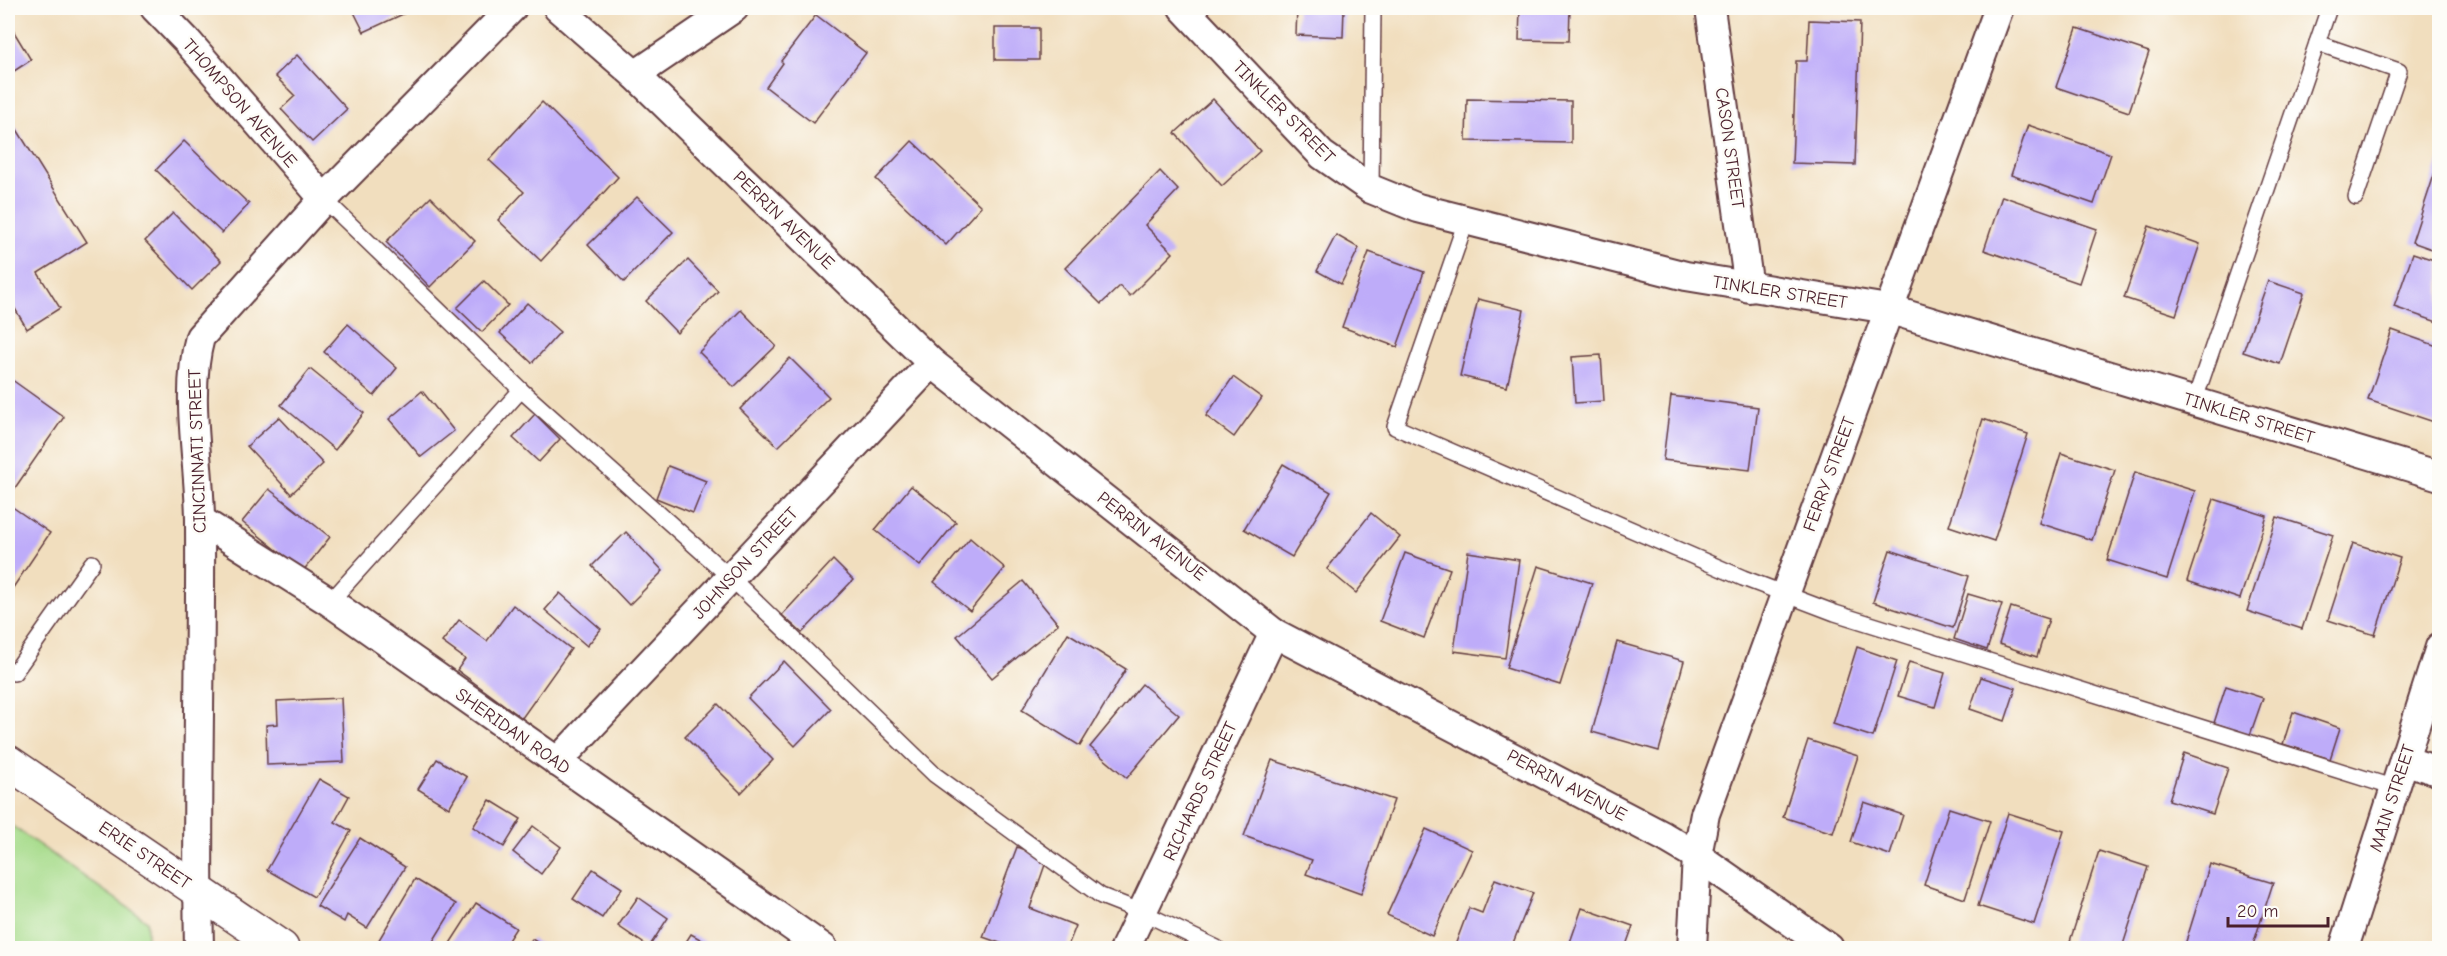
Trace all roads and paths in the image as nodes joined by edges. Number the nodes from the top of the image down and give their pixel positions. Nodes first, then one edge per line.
1 (155, 8) edge
2 (512, 8) edge
3 (558, 8) edge
4 (734, 8) edge
5 (1184, 8) edge
6 (1373, 8) edge
7 (1710, 8) edge
8 (1999, 8) edge
9 (2329, 8) edge
10 (2317, 43) junction
11 (635, 75) junction
12 (1371, 189) junction
13 (2356, 197) dead end
14 (324, 199) junction
15 (1466, 221) junction
16 (1749, 288) junction
17 (1888, 309) junction
18 (932, 363) junction
19 (521, 390) junction
20 (2194, 402) junction
21 (2439, 476) edge
22 (200, 520) junction
23 (92, 563) dead end
24 (731, 578) junction
25 (1785, 594) junction
26 (330, 602) junction
27 (1275, 633) junction
28 (2439, 647) edge
29 (8, 669) edge
30 (2404, 760) junction
31 (8, 762) edge
32 (557, 762) junction
33 (2439, 772) edge
34 (2395, 788) junction
35 (1697, 856) junction
36 (197, 892) junction
37 (1142, 912) junction
38 (199, 948) edge
39 (282, 948) edge
40 (823, 948) edge
41 (1125, 948) edge
42 (1216, 948) edge
43 (1692, 948) edge
44 (1829, 948) edge
45 (2344, 948) edge

1 - 14 street, THOMPSON AVENUE
2 - 14 street, CINCINNATI STREET
3 - 11 street, PERRIN AVENUE
4 - 11 street
5 - 12 street, TINKLER STREET
6 - 12 lane
7 - 16 street, CASON STREET
8 - 17 street, FERRY STREET
9 - 10 lane
10 - 13 lane
10 - 20 lane
11 - 18 street, PERRIN AVENUE
12 - 15 street, TINKLER STREET
14 - 19 lane
14 - 22 street, CINCINNATI STREET
15 - 16 street, TINKLER STREET
15 - 25 lane
16 - 17 street, TINKLER STREET
17 - 20 street, TINKLER STREET
17 - 25 street, FERRY STREET
18 - 24 street, JOHNSON STREET
18 - 27 street, PERRIN AVENUE
19 - 24 lane
19 - 26 lane
20 - 21 street, TINKLER STREET
22 - 26 street, SHERIDAN ROAD
22 - 36 street, CINCINNATI STREET
23 - 29 lane
24 - 32 street, JOHNSON STREET
24 - 37 lane
25 - 34 lane
25 - 35 street, FERRY STREET
26 - 32 street, SHERIDAN ROAD
27 - 35 street, PERRIN AVENUE
27 - 37 street, RICHARDS STREET
28 - 30 street, MAIN STREET
30 - 33 street
30 - 34 street, MAIN STREET
31 - 36 street, ERIE STREET
32 - 40 street, SHERIDAN ROAD
34 - 45 street, MAIN STREET
35 - 43 street, FERRY STREET
35 - 44 street, PERRIN AVENUE
36 - 38 street, CINCINNATI STREET
36 - 39 street, ERIE STREET
37 - 41 street, RICHARDS STREET
37 - 42 lane

